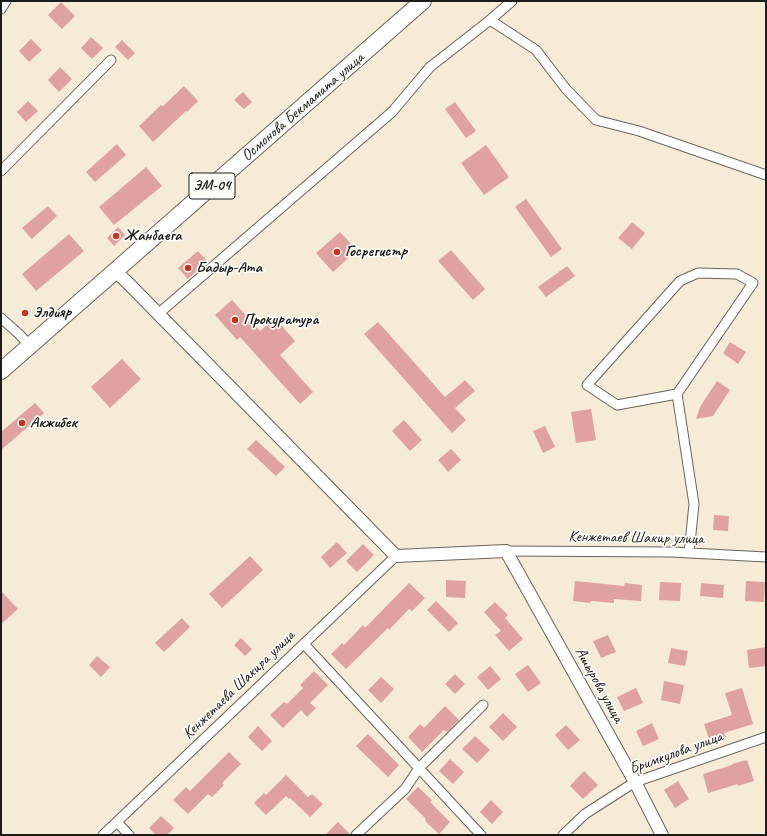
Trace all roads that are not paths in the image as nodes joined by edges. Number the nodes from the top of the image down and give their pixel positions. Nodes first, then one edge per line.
1 (6, 1) edge
2 (423, 1) edge
3 (512, 1) edge
4 (1, 9) edge
5 (490, 20) junction
6 (111, 60) dead end
7 (1, 171) edge
8 (766, 175) edge
9 (115, 271) junction
10 (158, 314) junction
11 (1, 318) edge
12 (30, 346) junction
13 (1, 372) edge
14 (677, 394) junction
15 (506, 551) junction
16 (689, 553) junction
17 (396, 556) junction
18 (766, 557) edge
19 (304, 644) junction
20 (483, 705) dead end
21 (766, 738) edge
22 (419, 768) junction
23 (635, 782) junction
24 (117, 822) junction
25 (103, 835) edge
26 (129, 835) edge
27 (356, 835) edge
28 (481, 835) edge
29 (563, 835) edge
30 (662, 835) edge

1 - 4 street
2 - 9 highway, Осмонова Бекмамата улица / ЭМ-04
3 - 5 street
5 - 8 street
5 - 10 street
6 - 7 street
9 - 10 street
9 - 12 highway, Осмонова Бекмамата улица / ЭМ-04
10 - 17 street
11 - 12 street
12 - 13 highway, Осмонова Бекмамата улица / ЭМ-04
14 - 14 street
14 - 16 street
15 - 16 street, Кенжетаев Шакир улица
15 - 17 street
15 - 23 street, Ашырова улица
16 - 18 street, Кенжетаев Шакир улица
17 - 19 street, Кенжетаева Шакира улица
19 - 22 street
19 - 24 street, Кенжетаева Шакира улица
20 - 22 street
21 - 23 street, Бримкулова улица
22 - 27 street
22 - 28 street
23 - 29 street, Бримкулова улица
23 - 30 street, Ашырова улица
24 - 25 street, Кенжетаева Шакира улица
24 - 26 street

